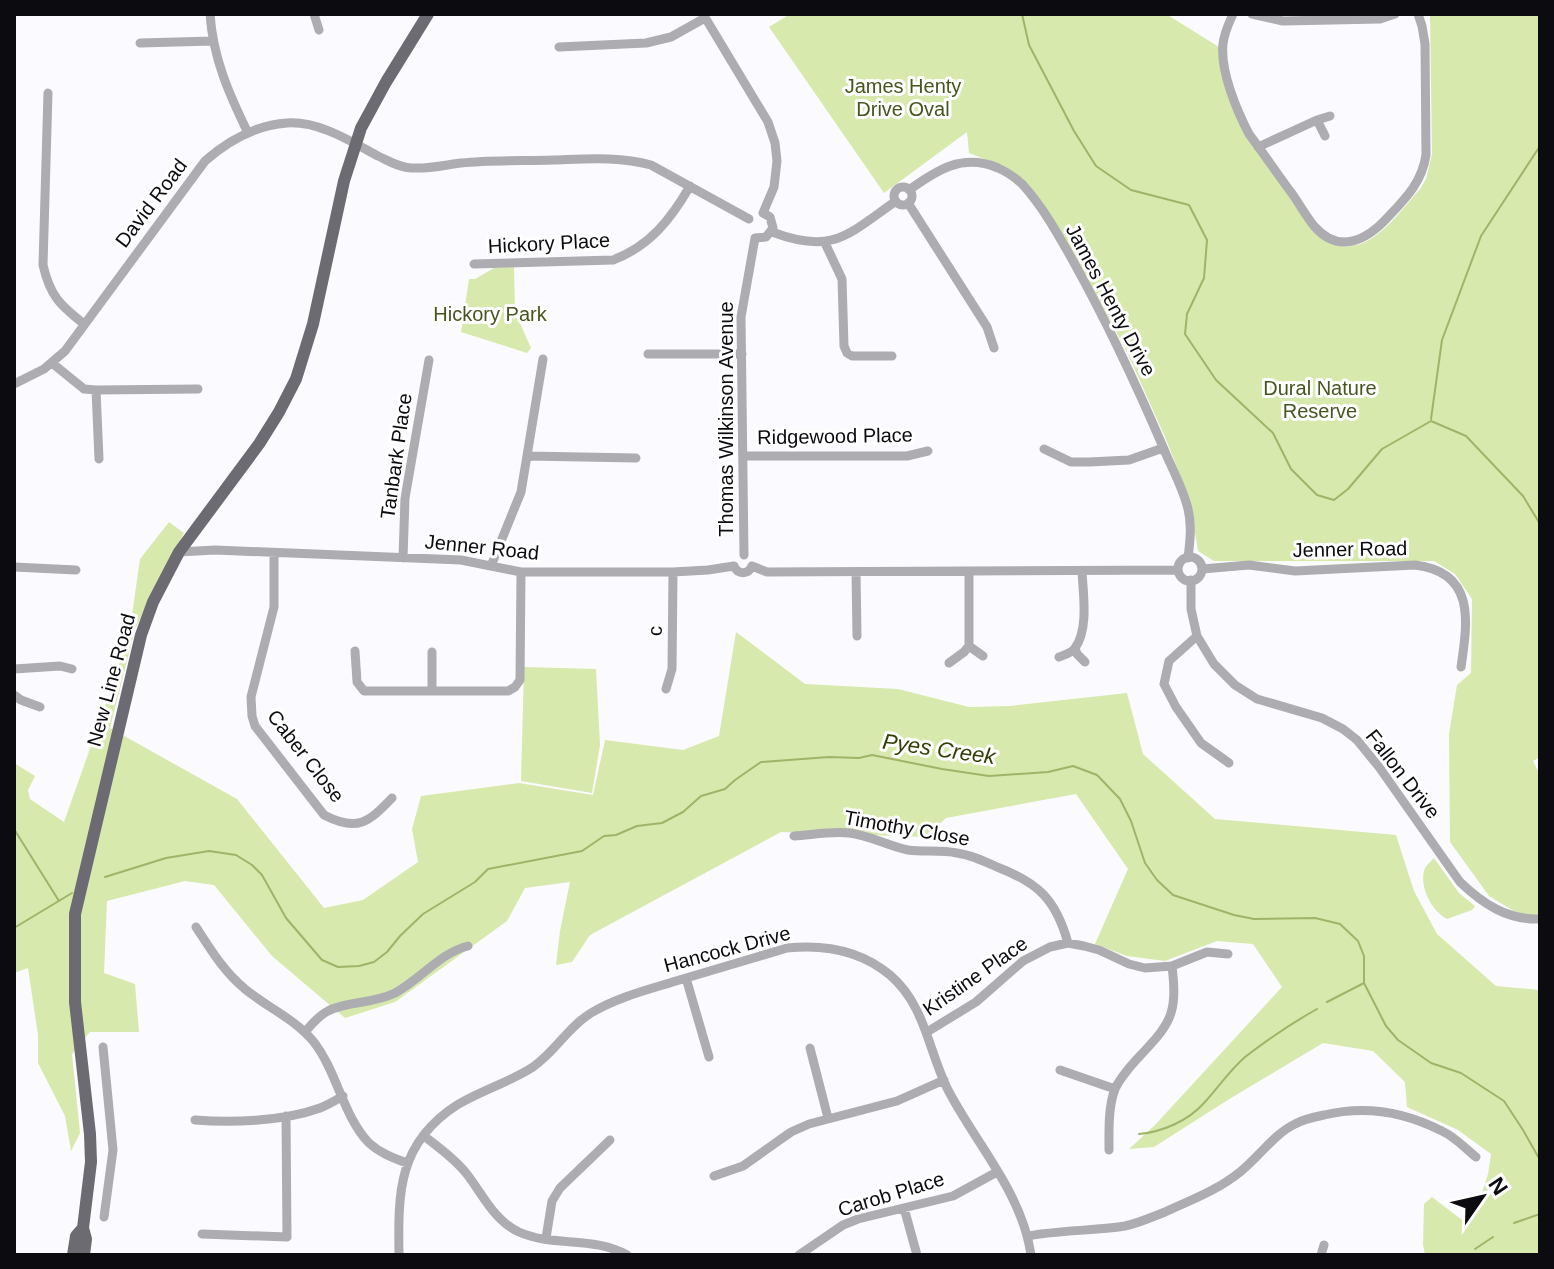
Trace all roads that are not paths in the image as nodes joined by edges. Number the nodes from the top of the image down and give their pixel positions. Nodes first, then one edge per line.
1 (210, 14) edge
2 (314, 14) edge
3 (428, 14) edge
4 (1233, 14) edge
5 (1252, 14) edge
6 (1395, 14) edge
7 (1418, 14) edge
8 (704, 16) edge
9 (1304, 17) edge
10 (319, 30) dead end
11 (213, 41) junction
12 (140, 43) dead end
13 (559, 47) dead end
14 (48, 93) dead end
15 (1330, 116) dead end
16 (1317, 120) junction
17 (248, 133) junction
18 (1325, 136) dead end
19 (356, 144) junction
20 (1258, 147) junction
21 (690, 186) junction
22 (909, 190) junction
23 (896, 201) junction
24 (908, 203) junction
25 (763, 213) junction
26 (750, 229) junction
27 (772, 232) junction
28 (825, 243) junction
29 (474, 264) dead end
30 (84, 324) junction
31 (994, 348) dead end
32 (648, 354) dead end
33 (742, 354) junction
34 (892, 356) dead end
35 (543, 359) dead end
36 (429, 360) dead end
37 (52, 363) junction
38 (14, 384) edge
39 (198, 389) dead end
40 (96, 390) junction
41 (1163, 448) junction
42 (1044, 449) dead end
43 (928, 451) dead end
44 (527, 456) junction
45 (743, 456) junction
46 (636, 458) dead end
47 (99, 459) dead end
48 (179, 552) junction
49 (274, 553) junction
50 (744, 555) junction
51 (403, 558) junction
52 (1188, 558) junction
53 (491, 566) junction
54 (734, 566) junction
55 (752, 566) junction
56 (14, 567) edge
57 (1202, 569) junction
58 (76, 570) dead end
59 (1178, 570) junction
60 (1082, 571) junction
61 (521, 572) junction
62 (673, 572) junction
63 (856, 572) junction
64 (969, 572) junction
65 (1191, 580) junction
66 (857, 636) dead end
67 (1197, 636) junction
68 (969, 646) junction
69 (1075, 648) junction
70 (355, 651) dead end
71 (432, 652) dead end
72 (983, 656) dead end
73 (1059, 657) dead end
74 (1085, 662) dead end
75 (949, 663) dead end
76 (1461, 667) dead end
77 (14, 669) edge
78 (72, 669) dead end
79 (666, 689) dead end
80 (432, 691) junction
81 (14, 695) edge
82 (40, 707) dead end
83 (1229, 763) dead end
84 (392, 798) dead end
85 (794, 836) dead end
86 (1540, 919) edge
87 (196, 927) dead end
88 (1068, 943) junction
89 (468, 946) dead end
90 (1228, 954) dead end
91 (1172, 966) junction
92 (686, 978) junction
93 (305, 1032) junction
94 (927, 1032) junction
95 (103, 1047) dead end
96 (810, 1048) dead end
97 (709, 1057) dead end
98 (1060, 1070) dead end
99 (944, 1080) junction
100 (1115, 1089) junction
101 (343, 1096) junction
102 (286, 1116) junction
103 (828, 1118) junction
104 (195, 1120) dead end
105 (424, 1136) junction
106 (610, 1140) dead end
107 (1109, 1150) dead end
108 (1476, 1157) dead end
109 (407, 1163) junction
110 (997, 1172) junction
111 (714, 1176) dead end
112 (904, 1208) junction
113 (104, 1217) dead end
114 (83, 1228) junction
115 (202, 1234) dead end
116 (1028, 1236) junction
117 (546, 1238) junction
118 (73, 1255) edge
119 (84, 1255) edge
120 (399, 1255) edge
121 (627, 1255) edge
122 (799, 1255) edge
123 (917, 1255) edge
124 (1031, 1255) edge

1 - 11 street
2 - 10 street
3 - 19 main road, New Line Road
4 - 20 street
5 - 9 street
6 - 9 street
7 - 20 street
8 - 13 street
8 - 25 street
11 - 12 street
11 - 17 street
14 - 30 street
15 - 16 street
16 - 18 street
16 - 20 street
17 - 19 street, David Road
17 - 30 street, David Road
19 - 21 street
19 - 48 main road, New Line Road
21 - 26 street
21 - 29 street, Hickory Place
22 - 23 street
22 - 24 street
22 - 41 street, James Henty Drive
23 - 24 street
23 - 28 street
24 - 31 street
25 - 26 street
25 - 27 street
26 - 27 street
26 - 33 street, Thomas Wilkinson Avenue
27 - 28 street
28 - 34 street
30 - 37 street, David Road
32 - 33 street
33 - 45 street, Thomas Wilkinson Avenue
35 - 44 street
36 - 51 street, Tanbark Place
37 - 38 street, David Road
37 - 40 street
39 - 40 street
40 - 47 street
41 - 42 street
41 - 52 street, James Henty Drive
43 - 45 street, Ridgewood Place
44 - 46 street
44 - 53 street
45 - 50 street, Thomas Wilkinson Avenue
48 - 49 street, Jenner Road
48 - 114 main road, New Line Road
49 - 51 street, Jenner Road
49 - 84 street, Caber Close
50 - 54 street
50 - 55 street
51 - 53 street, Jenner Road
52 - 57 street
52 - 59 street
53 - 61 street, Jenner Road
54 - 55 street
54 - 62 street, Jenner Road
55 - 63 street
56 - 58 street
57 - 65 street
57 - 76 street, Jenner Road
59 - 60 street
59 - 65 street
60 - 64 street
60 - 69 street
61 - 62 street, Jenner Road
61 - 80 street
62 - 79 street, c
63 - 64 street
63 - 66 street
64 - 68 street
65 - 67 street, Fallon Drive
67 - 83 street
67 - 86 street, Fallon Drive
68 - 72 street
68 - 75 street
69 - 73 street
69 - 74 street
70 - 80 street
71 - 80 street
77 - 78 street
81 - 82 street
85 - 88 street, Timothy Close
87 - 93 street
88 - 91 street
88 - 94 street, Kristine Place
89 - 93 street
90 - 91 street
91 - 100 street
92 - 94 street, Hancock Drive
92 - 97 street
92 - 105 street, Hancock Drive
93 - 101 street
94 - 99 street, Hancock Drive
95 - 113 street
96 - 103 street
98 - 100 street
99 - 103 street
99 - 110 street, Hancock Drive
100 - 107 street
101 - 102 street
101 - 109 street
102 - 104 street
102 - 115 street
103 - 111 street
105 - 109 street, Hancock Drive
105 - 117 street
106 - 117 street
108 - 116 street
109 - 120 street, Hancock Drive
110 - 112 street, Carob Place
110 - 116 street, Hancock Drive
112 - 122 street, Carob Place
112 - 123 street
114 - 118 main road, New Line Road
114 - 119 main road, New Line Road
116 - 124 street, Hancock Drive
117 - 121 street

